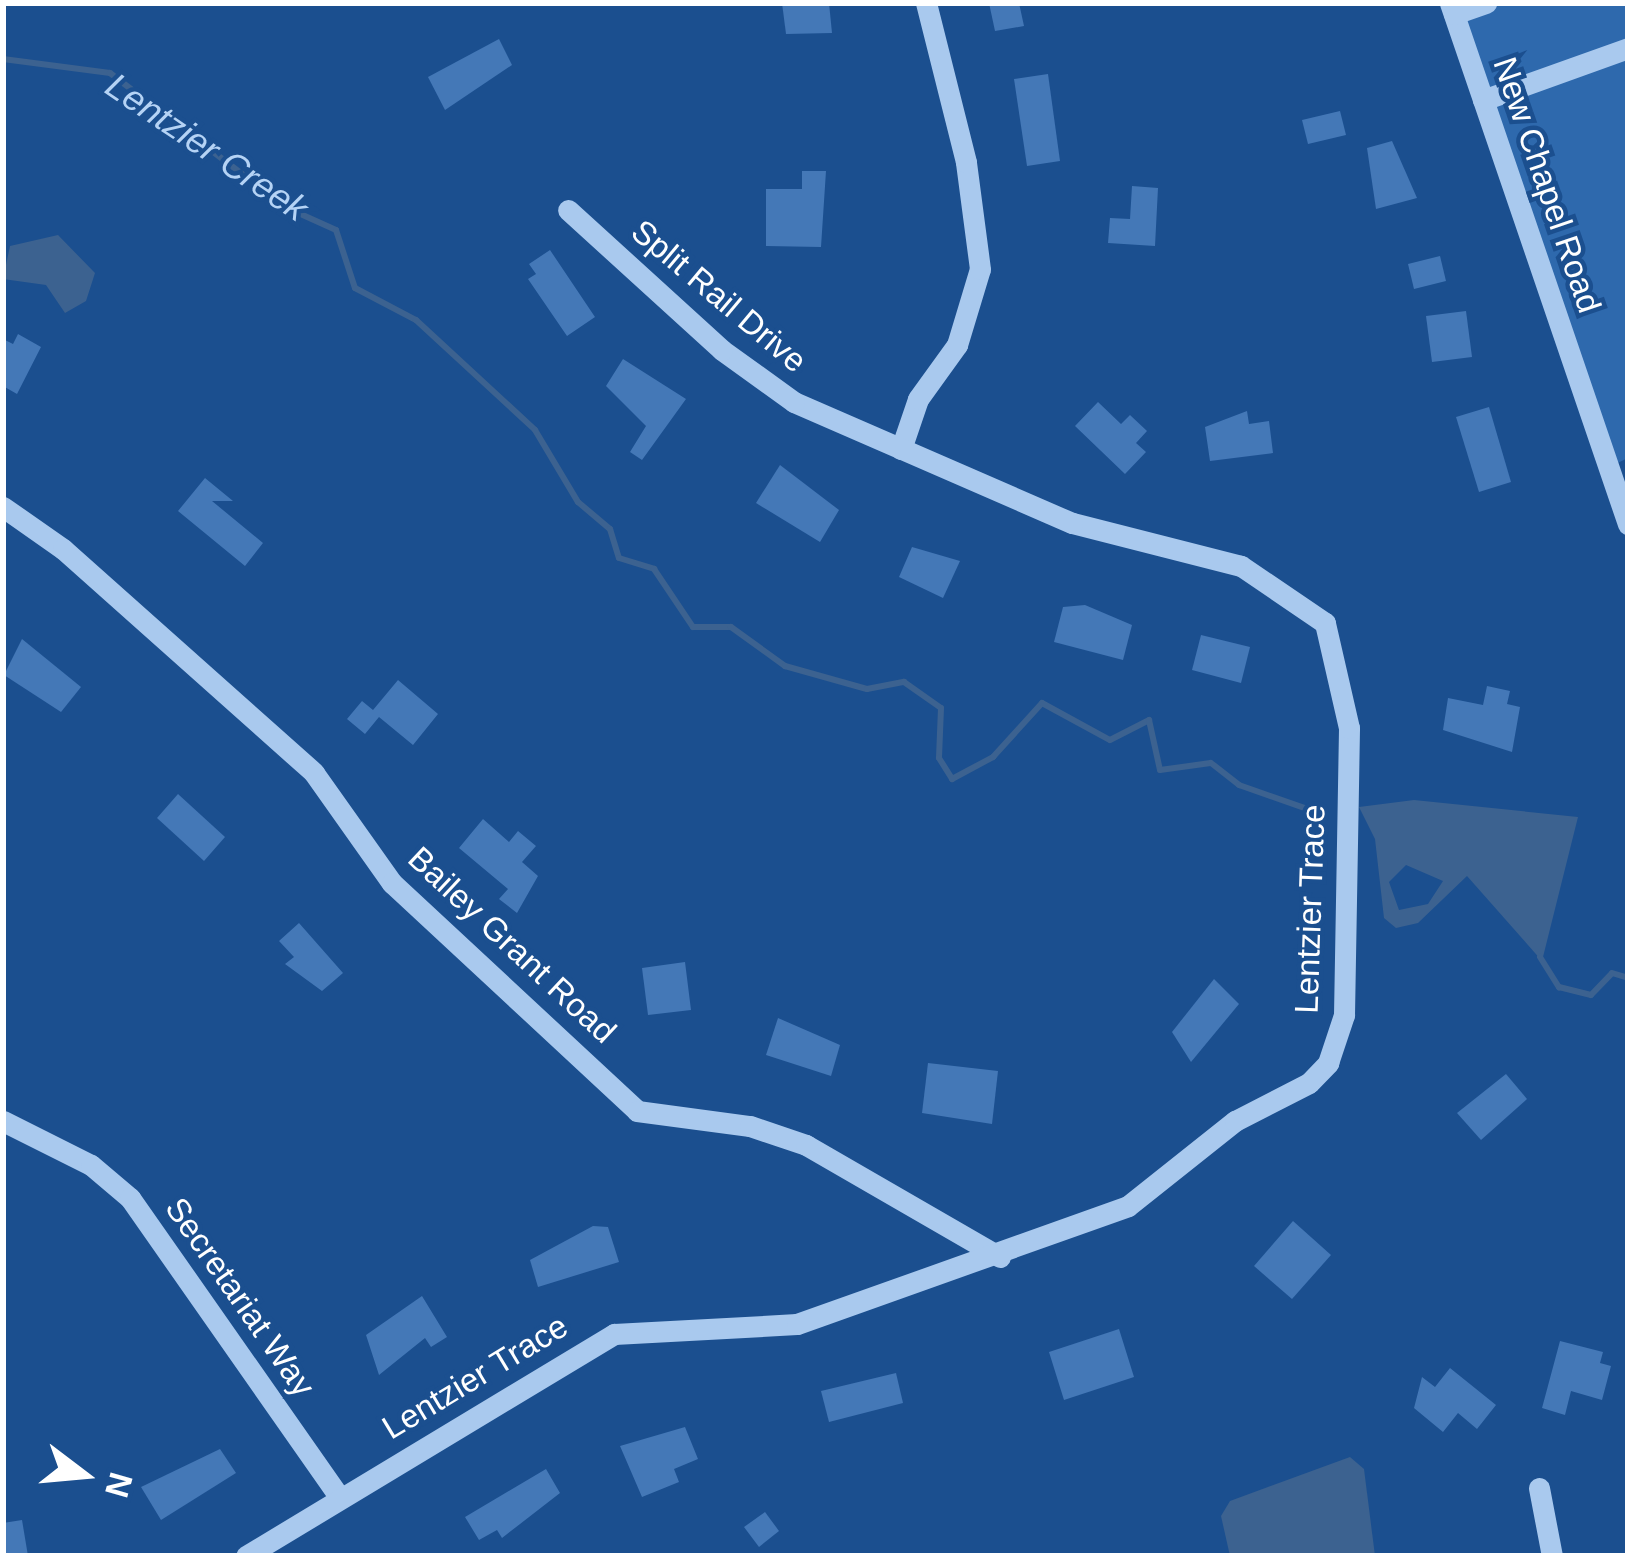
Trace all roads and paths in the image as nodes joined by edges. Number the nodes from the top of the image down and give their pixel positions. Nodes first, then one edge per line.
1 (926, 3) edge
2 (1486, 3) edge
3 (1452, 9) edge
4 (1628, 48) edge
5 (1483, 100) junction
6 (568, 209) dead end
7 (901, 449) junction
8 (3, 507) edge
9 (1628, 524) edge
10 (3, 1121) edge
11 (1000, 1257) junction
12 (1539, 1487) dead end
13 (339, 1497) junction
14 (246, 1556) edge
15 (1552, 1556) edge

1 - 7 street
2 - 3 street
3 - 5 street, New Chapel Road
4 - 5 street
5 - 9 street, New Chapel Road
6 - 7 street, Split Rail Drive
7 - 11 street, Lentzier Trace
8 - 11 street, Bailey Grant Road
10 - 13 street, Secretariat Way
11 - 13 street, Lentzier Trace
12 - 15 street
13 - 14 street, Lentzier Trace

